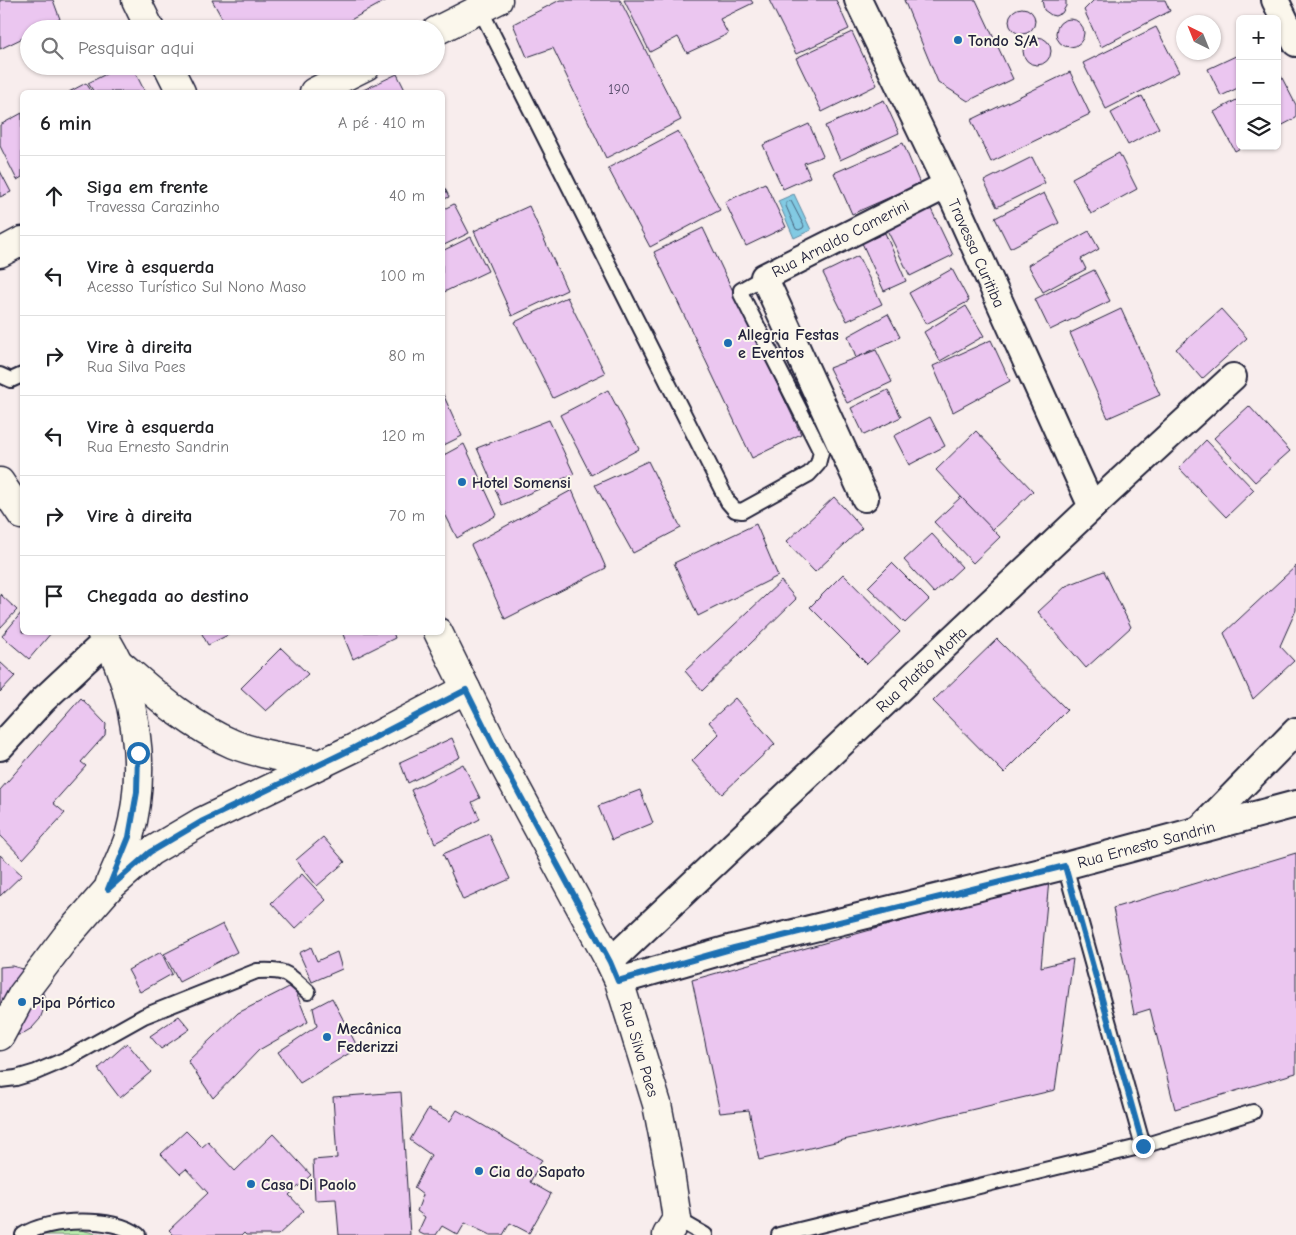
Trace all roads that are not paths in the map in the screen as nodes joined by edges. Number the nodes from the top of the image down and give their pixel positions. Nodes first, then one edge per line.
1 (136, 0) edge
2 (858, 0) edge
3 (1275, 0) edge
4 (489, 5) edge
5 (146, 20) edge
6 (445, 27) edge
7 (1296, 43) edge
8 (172, 75) edge
9 (348, 75) edge
10 (180, 90) edge
11 (318, 90) edge
12 (947, 185) junction
13 (20, 242) edge
14 (0, 253) edge
15 (764, 277) junction
16 (0, 375) edge
17 (20, 376) edge
18 (1233, 377) dead end
19 (0, 482) edge
20 (865, 498) dead end
21 (1092, 508) junction
22 (20, 512) edge
23 (439, 635) edge
24 (108, 645) edge
25 (466, 690) junction
26 (1296, 731) edge
27 (0, 747) edge
28 (320, 764) junction
29 (1296, 804) edge
30 (1200, 830) junction
31 (1065, 866) junction
32 (108, 889) junction
33 (614, 971) junction
34 (308, 992) dead end
35 (0, 1036) edge
36 (0, 1080) edge
37 (1254, 1112) dead end
38 (1143, 1146) junction
39 (672, 1227) edge
40 (23, 1235) edge
41 (138, 1235) edge
42 (705, 1235) edge
43 (779, 1235) edge

1 - 5 main road
2 - 12 street, Travessa Curitiba
3 - 7 street
4 - 6 main road
4 - 15 lane
8 - 10 main road
9 - 11 main road
12 - 15 street, Rua Arnaldo Camerini
12 - 21 street, Travessa Curitiba
13 - 14 main road
15 - 20 street, Rua Arnaldo Camerini
16 - 17 lane
18 - 21 street, Rua Platão Motta
19 - 22 main road
21 - 33 street, Rua Platão Motta
23 - 25 main road, Rua Silva Paes
24 - 27 street
24 - 28 main road
24 - 32 main road
25 - 28 main road
25 - 33 main road, Rua Silva Paes
26 - 30 street
28 - 32 main road
29 - 30 street, Rua Ernesto Sandrin
30 - 31 street, Rua Ernesto Sandrin
31 - 33 street, Rua Ernesto Sandrin
31 - 38 lane
32 - 35 main road
33 - 39 main road, Rua Silva Paes
34 - 36 lane
37 - 38 lane
38 - 43 lane
39 - 42 lane
40 - 41 lane

